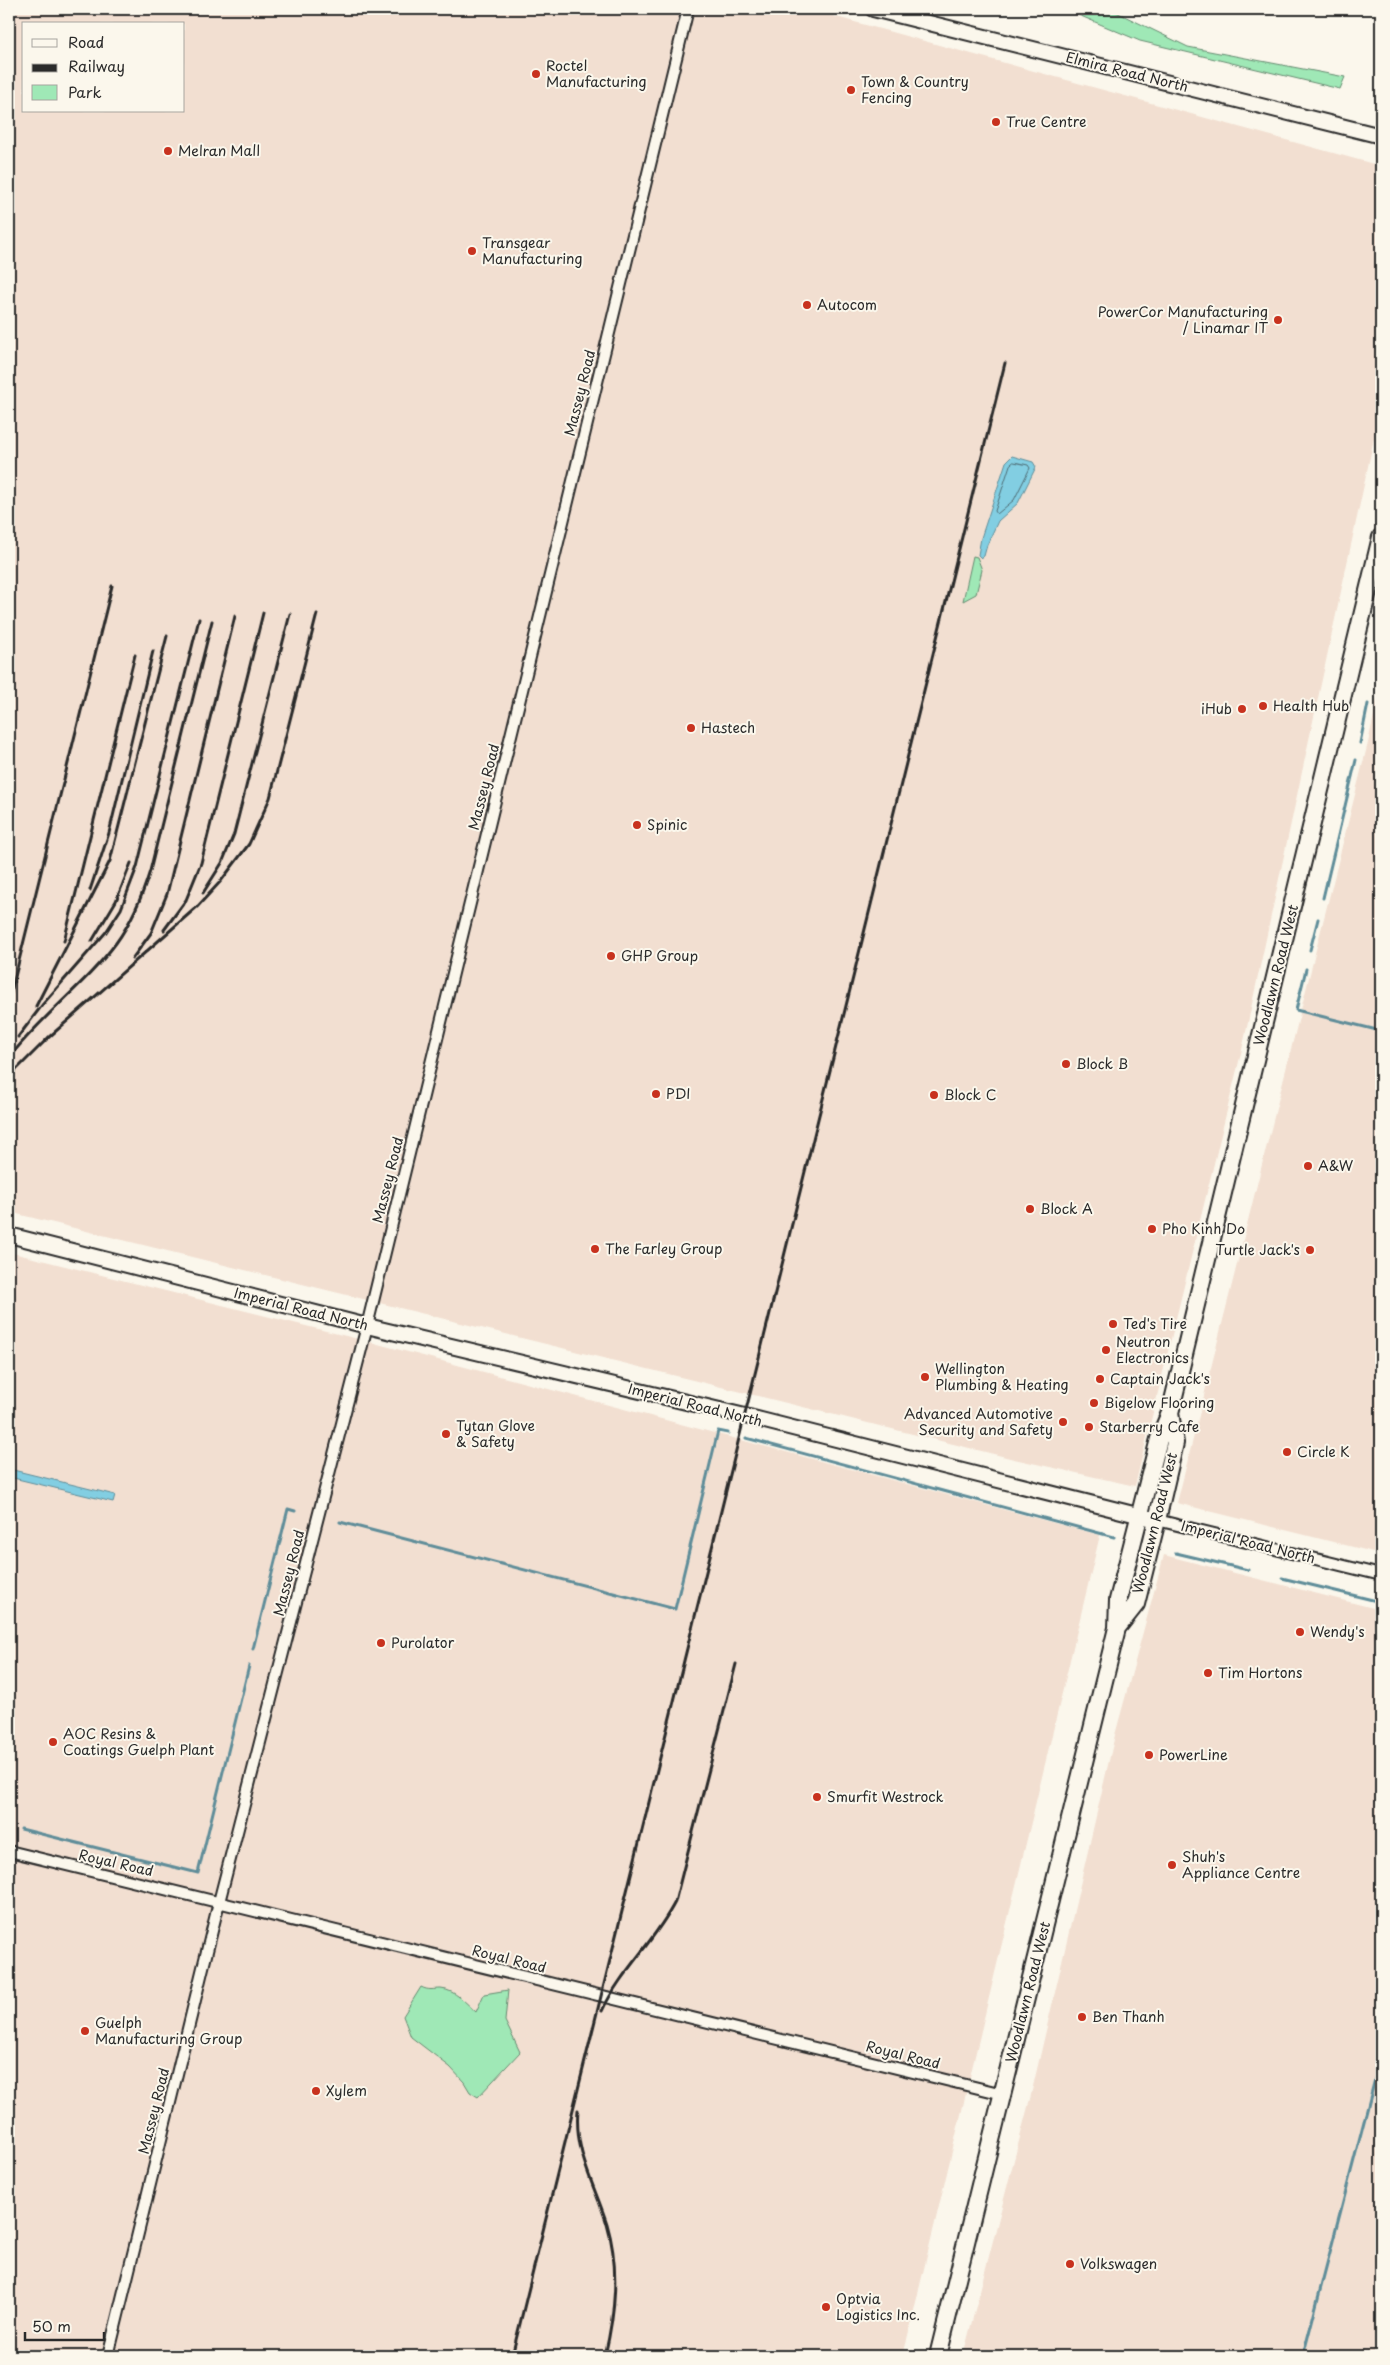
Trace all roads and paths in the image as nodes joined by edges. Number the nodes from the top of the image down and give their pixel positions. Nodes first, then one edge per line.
1 (688, 9) edge
2 (873, 9) edge
3 (1381, 136) edge
4 (1381, 537) edge
5 (9, 1235) edge
6 (367, 1326) junction
7 (1170, 1413) junction
8 (1139, 1515) junction
9 (1157, 1520) junction
10 (1381, 1575) edge
11 (1117, 1628) junction
12 (9, 1851) edge
13 (219, 1902) junction
14 (1003, 2094) junction
15 (108, 2356) edge
16 (938, 2356) edge

1 - 6 street, Massey Road
2 - 3 street, Elmira Road North
4 - 7 main road, Woodlawn Road West
5 - 6 street, Imperial Road North
6 - 8 street, Imperial Road North
6 - 13 street, Massey Road
7 - 8 main road, Woodlawn Road West
7 - 9 main road, Woodlawn Road West
8 - 9 street, Imperial Road North
8 - 11 main road, Woodlawn Road West
9 - 10 street, Imperial Road North
9 - 11 main road, Woodlawn Road West
11 - 14 main road, Woodlawn Road West
12 - 13 street, Royal Road
13 - 14 street, Royal Road
13 - 15 street, Massey Road
14 - 16 main road, Woodlawn Road West

